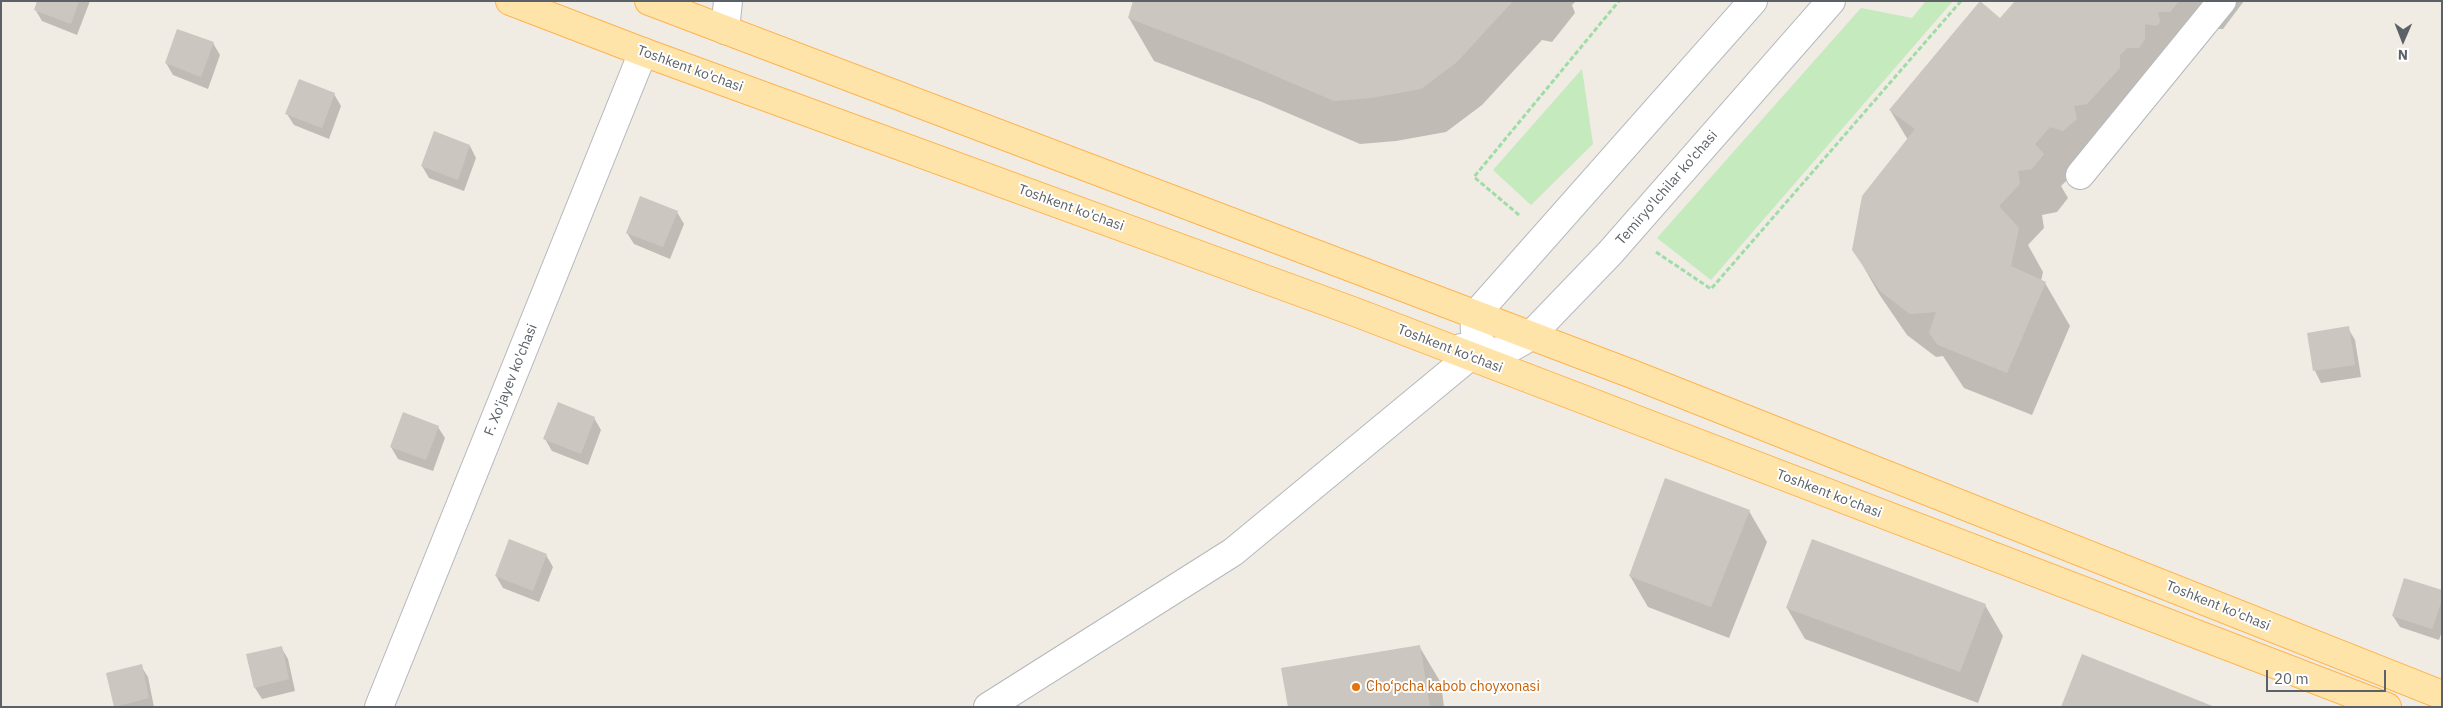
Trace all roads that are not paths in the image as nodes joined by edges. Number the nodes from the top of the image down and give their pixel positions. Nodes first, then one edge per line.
1 (510, 1) edge
2 (649, 1) edge
3 (728, 1) edge
4 (1753, 1) edge
5 (1831, 1) edge
6 (2222, 1) edge
7 (725, 30) junction
8 (643, 52) junction
9 (2080, 175) dead end
10 (1476, 314) junction
11 (1531, 335) junction
12 (1479, 354) junction
13 (2442, 695) edge
14 (379, 707) edge
15 (988, 707) edge
16 (2387, 707) edge

1 - 8 main road, Toshkent ko'chasi
2 - 7 main road, Toshkent ko'chasi
3 - 7 street
4 - 10 street
5 - 11 street, Temiryo'lchilar ko'chasi
6 - 9 street
7 - 10 main road, Toshkent ko'chasi
8 - 12 main road, Toshkent ko'chasi
8 - 14 street, F. Xo'jayev ko'chasi
10 - 11 main road, Toshkent ko'chasi
10 - 12 street
11 - 12 street, Temiryo'lchilar ko'chasi
11 - 13 main road, Toshkent ko'chasi
12 - 15 street
12 - 16 main road, Toshkent ko'chasi

